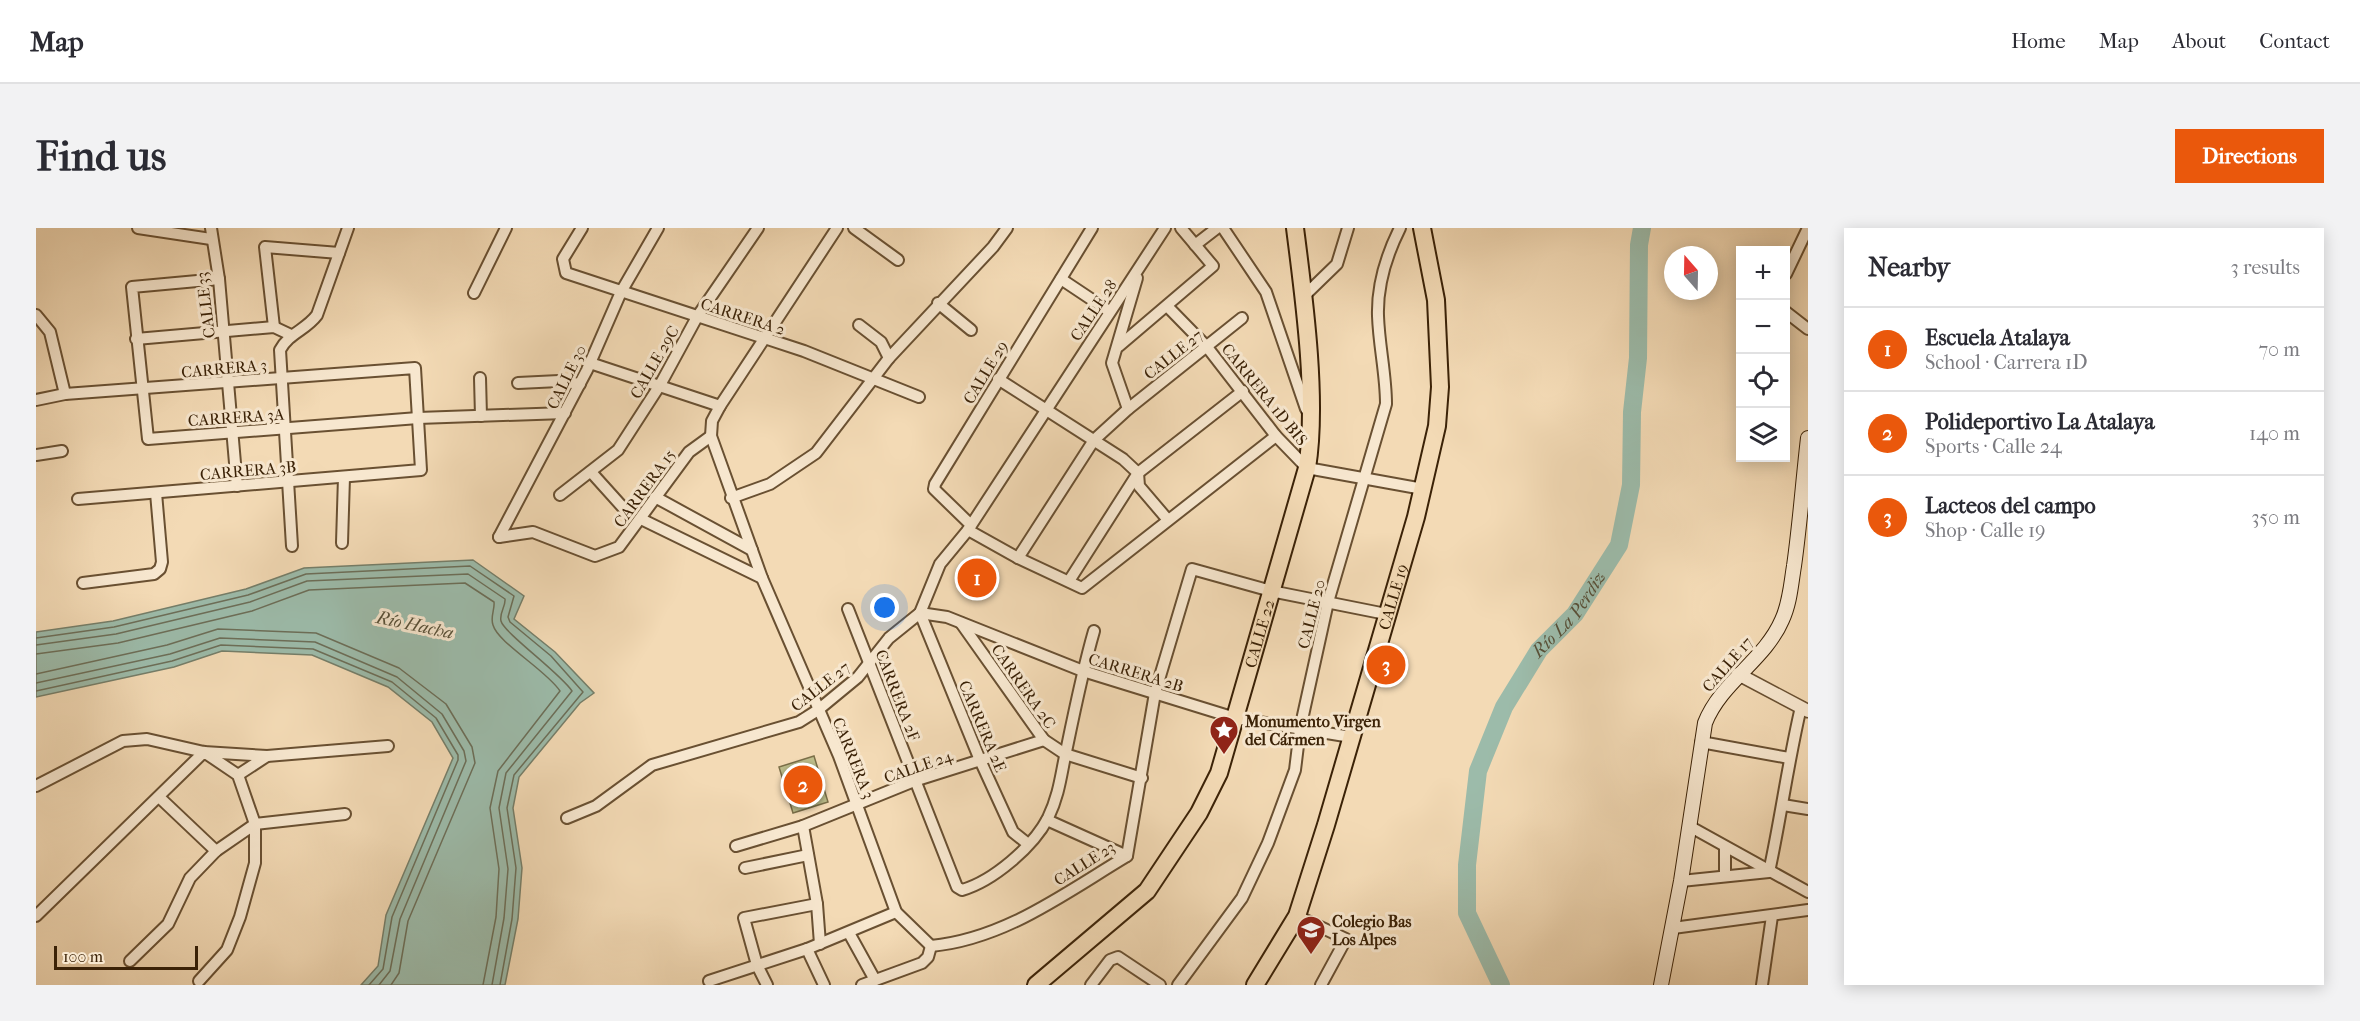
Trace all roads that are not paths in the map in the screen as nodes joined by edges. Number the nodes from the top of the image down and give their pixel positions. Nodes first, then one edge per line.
1 (138, 228) edge
2 (348, 228) edge
3 (501, 228) edge
4 (506, 228) edge
5 (582, 228) edge
6 (658, 228) edge
7 (758, 228) edge
8 (837, 228) edge
9 (854, 228) edge
10 (1007, 228) edge
11 (1092, 228) edge
12 (1165, 228) edge
13 (1181, 228) edge
14 (1217, 228) edge
15 (1223, 228) edge
16 (1295, 228) edge
17 (1348, 228) edge
18 (1400, 228) edge
19 (1422, 228) edge
20 (1808, 228) edge
21 (873, 232) edge
22 (211, 233) edge
23 (1195, 245) junction
24 (339, 253) junction
25 (898, 260) dead end
26 (1790, 264) edge
27 (1138, 272) junction
28 (219, 279) junction
29 (1060, 279) junction
30 (621, 292) junction
31 (474, 293) dead end
32 (1302, 298) junction
33 (938, 303) junction
34 (1167, 306) junction
35 (1109, 310) junction
36 (1790, 316) edge
37 (697, 317) junction
38 (1242, 318) dead end
39 (40, 319) edge
40 (859, 325) dead end
41 (274, 327) junction
42 (1808, 329) edge
43 (971, 330) dead end
44 (224, 331) junction
45 (291, 335) junction
46 (763, 338) junction
47 (136, 339) junction
48 (1119, 346) junction
49 (1206, 347) junction
50 (889, 358) junction
51 (590, 363) junction
52 (280, 378) junction
53 (480, 378) dead end
54 (998, 379) junction
55 (871, 380) junction
56 (228, 382) junction
57 (518, 383) dead end
58 (580, 384) junction
59 (660, 385) junction
60 (143, 390) junction
61 (1243, 391) junction
62 (65, 394) junction
63 (919, 397) dead end
64 (36, 400) edge
65 (720, 406) junction
66 (1128, 409) junction
67 (1046, 410) junction
68 (566, 413) junction
69 (482, 416) junction
70 (418, 418) junction
71 (1310, 419) junction
72 (284, 428) junction
73 (232, 432) junction
74 (711, 436) junction
75 (1276, 436) junction
76 (1094, 440) junction
77 (1808, 446) edge
78 (62, 451) dead end
79 (36, 455) edge
80 (1307, 468) junction
81 (591, 472) junction
82 (1138, 472) junction
83 (344, 477) junction
84 (1364, 477) junction
85 (288, 482) junction
86 (237, 486) junction
87 (1423, 489) junction
88 (156, 493) junction
89 (560, 495) dead end
90 (656, 496) junction
91 (731, 498) junction
92 (78, 499) dead end
93 (1805, 502) edge
94 (627, 512) dead end
95 (641, 519) junction
96 (1168, 520) junction
97 (970, 528) junction
98 (499, 537) joint
99 (342, 543) dead end
100 (292, 546) dead end
101 (752, 550) junction
102 (1802, 555) edge
103 (1018, 558) junction
104 (762, 578) junction
105 (1069, 581) junction
106 (83, 583) dead end
107 (1271, 591) junction
108 (1328, 602) junction
109 (848, 609) dead end
110 (920, 613) junction
111 (1386, 614) junction
112 (961, 622) junction
113 (1094, 631) dead end
114 (870, 663) junction
115 (1083, 671) junction
116 (1738, 674) junction
117 (1155, 693) junction
118 (1805, 709) edge
119 (818, 710) junction
120 (1235, 718) junction
121 (1300, 729) junction
122 (1351, 737) junction
123 (1044, 740) junction
124 (1701, 742) junction
125 (388, 746) dead end
126 (204, 752) junction
127 (1065, 754) junction
128 (267, 756) junction
129 (1789, 758) junction
130 (980, 760) junction
131 (238, 775) junction
132 (1142, 778) junction
133 (914, 781) junction
134 (36, 786) edge
135 (159, 797) junction
136 (856, 805) junction
137 (1783, 805) junction
138 (1808, 809) edge
139 (345, 814) dead end
140 (567, 818) dead end
141 (1047, 820) junction
142 (255, 824) junction
143 (803, 826) junction
144 (1689, 826) junction
145 (1028, 844) junction
146 (736, 846) dead end
147 (1725, 847) junction
148 (216, 850) junction
149 (808, 855) junction
150 (1127, 856) junction
151 (745, 868) dead end
152 (1769, 872) junction
153 (1725, 875) junction
154 (1681, 881) junction
155 (1808, 892) edge
156 (817, 904) junction
157 (1808, 910) edge
158 (896, 912) junction
159 (36, 916) edge
160 (1297, 916) junction
161 (1772, 916) junction
162 (1673, 928) junction
163 (849, 933) junction
164 (820, 944) junction
165 (931, 946) junction
166 (807, 949) junction
167 (130, 961) dead end
168 (757, 965) junction
169 (875, 980) junction
170 (199, 981) dead end
171 (709, 981) dead end
172 (767, 985) edge
173 (824, 985) edge
174 (862, 985) edge
175 (1036, 985) edge
176 (1091, 985) edge
177 (1160, 985) edge
178 (1178, 985) edge
179 (1255, 985) edge
180 (1321, 985) edge
181 (1661, 985) edge
182 (1762, 985) edge

1 - 22 street
2 - 24 street
3 - 4 street
4 - 31 street
5 - 30 street, CARRERA 2
6 - 30 street, CALLE 30
7 - 37 street, CALLE 29C
8 - 46 street
9 - 21 street
10 - 33 street
11 - 29 street, CALLE 29
12 - 27 street, CALLE 28
13 - 23 street
14 - 23 street
15 - 71 street
16 - 32 main road, CALLE 22
17 - 32 street
18 - 84 street, CALLE 20
19 - 87 main road, CALLE 19
20 - 26 street
21 - 25 street
22 - 28 street, CALLE 33
23 - 34 street
24 - 41 street
24 - 45 street
27 - 35 street, CALLE 28
27 - 48 street
28 - 44 street, CALLE 33
28 - 47 street, CARRERA 3A
29 - 35 street
29 - 54 street, CALLE 29
30 - 37 street, CARRERA 2
30 - 51 street, CALLE 30
32 - 71 main road, CALLE 22
33 - 43 street
33 - 50 street
34 - 48 street
34 - 49 street, CARRERA 1D BIS
35 - 67 street, CALLE 28
36 - 42 street
37 - 46 street, CARRERA 2
37 - 59 street, CALLE 29C
38 - 49 street, CALLE 27
39 - 62 street
40 - 50 street
41 - 44 street
41 - 45 street
44 - 47 street
44 - 56 street, CALLE 33
45 - 52 street
46 - 55 street, CARRERA 2
46 - 65 street
47 - 60 street, CARRERA 3A
48 - 66 street
49 - 61 street, CARRERA 1D BIS
49 - 66 street, CALLE 27
50 - 55 street
51 - 58 street, CALLE 30
51 - 59 street
52 - 56 street, CARRERA 3
52 - 70 street, CARRERA 3
52 - 72 street
53 - 69 street
54 - 67 street
54 - 97 street, CALLE 29
55 - 63 street, CARRERA 2
55 - 91 street
56 - 60 street, CARRERA 3
56 - 73 street, CALLE 33
57 - 58 street
58 - 68 street, CALLE 30
59 - 65 street
59 - 81 street, CALLE 29C
60 - 62 street, CARRERA 3
60 - 73 street, CARRERA 3A
61 - 75 street, CARRERA 1D BIS
61 - 82 street
62 - 64 street, CARRERA 3
65 - 74 street
66 - 76 street, CALLE 27
67 - 76 street
67 - 97 street, CALLE 27
68 - 69 street, CARRERA 3A
68 - 98 street, CALLE 30
69 - 70 street, CARRERA 3A
70 - 72 street, CARRERA 3A
70 - 83 street, CARRERA 3B
71 - 80 main road, CALLE 22
72 - 73 street, CARRERA 3A
72 - 85 street
73 - 86 street, CALLE 33
74 - 90 street, CARRERA 15
74 - 91 street, CARRERA 3
75 - 80 street, CARRERA 1D BIS
75 - 96 street
76 - 82 street
76 - 103 street, CALLE 27
77 - 93 main road, CALLE 17
78 - 79 street
80 - 84 street, CARRERA 1D BIS
80 - 107 main road, CALLE 22
81 - 89 street, CALLE 29C
81 - 94 street
82 - 96 street
82 - 105 street
83 - 85 street, CARRERA 3B
83 - 99 street
84 - 87 street, CARRERA 1D BIS
84 - 108 street, CALLE 20
85 - 86 street, CARRERA 3B
85 - 100 street
86 - 88 street, CARRERA 3B
87 - 111 main road, CALLE 19
88 - 92 street, CARRERA 3B
88 - 106 street
90 - 95 street, CARRERA 15
90 - 101 street
91 - 101 street, CARRERA 3
93 - 102 main road, CALLE 17
95 - 98 street, CARRERA 15
95 - 104 street
96 - 105 street
97 - 103 street
97 - 110 street, CALLE 27
101 - 104 street, CARRERA 3
102 - 116 main road, CALLE 17
103 - 105 street
104 - 119 street, CARRERA 3
107 - 108 street
107 - 117 street, CALLE 23
107 - 120 main road, CALLE 22
108 - 111 street
108 - 121 street, CALLE 20
109 - 114 street, CARRERA 2F
110 - 112 street, CARRERA 2B
110 - 114 street, CALLE 27
110 - 130 street, CARRERA 2E
111 - 122 main road, CALLE 19
112 - 115 street, CARRERA 2B
112 - 123 street, CARRERA 2C
113 - 115 street
114 - 119 street, CALLE 27
114 - 133 street, CARRERA 2F
115 - 117 street, CARRERA 2B
115 - 127 street
116 - 118 street
116 - 124 main road, CALLE 17
117 - 120 street, CARRERA 2B
117 - 132 street, CALLE 23
118 - 129 street
119 - 136 street, CARRERA 3
119 - 140 street, CALLE 27
120 - 121 street, CARRERA 2B
120 - 175 main road, CALLE 22
121 - 122 street, CARRERA 2B
121 - 178 street, CALLE 20
122 - 160 main road, CALLE 19
123 - 127 street, CARRERA 2C
123 - 130 street, CALLE 24
124 - 129 street
124 - 144 main road, CALLE 17
125 - 128 street
126 - 128 street
126 - 131 street
126 - 134 street
126 - 135 street
127 - 132 street, CARRERA 2C
127 - 141 street
128 - 131 street
129 - 137 street
130 - 133 street, CALLE 24
130 - 145 street, CARRERA 2E
131 - 142 street
132 - 150 street, CALLE 23
133 - 136 street, CALLE 24
133 - 145 street, CARRERA 2F
135 - 148 street
135 - 159 street
136 - 143 street, CALLE 24
136 - 158 street, CARRERA 3
137 - 138 street
137 - 152 street
139 - 142 street
141 - 145 street
141 - 150 street
142 - 148 street
142 - 170 street
143 - 146 street, CALLE 24
143 - 149 street
144 - 147 street
144 - 154 main road, CALLE 17
147 - 152 street
147 - 153 street
148 - 167 street
149 - 151 street
149 - 156 street
150 - 165 street, CALLE 23
152 - 153 street
152 - 155 street
153 - 154 street
154 - 162 main road, CALLE 17
156 - 164 street
156 - 168 street
157 - 161 street
158 - 163 street
158 - 165 street, CARRERA 3
160 - 179 main road, CALLE 19
160 - 180 street
161 - 162 street
161 - 182 street
162 - 181 main road, CALLE 17
163 - 164 street
163 - 169 street
164 - 166 street
165 - 169 street
166 - 168 street
166 - 173 street
168 - 171 street
168 - 172 street
169 - 174 street
176 - 177 street

